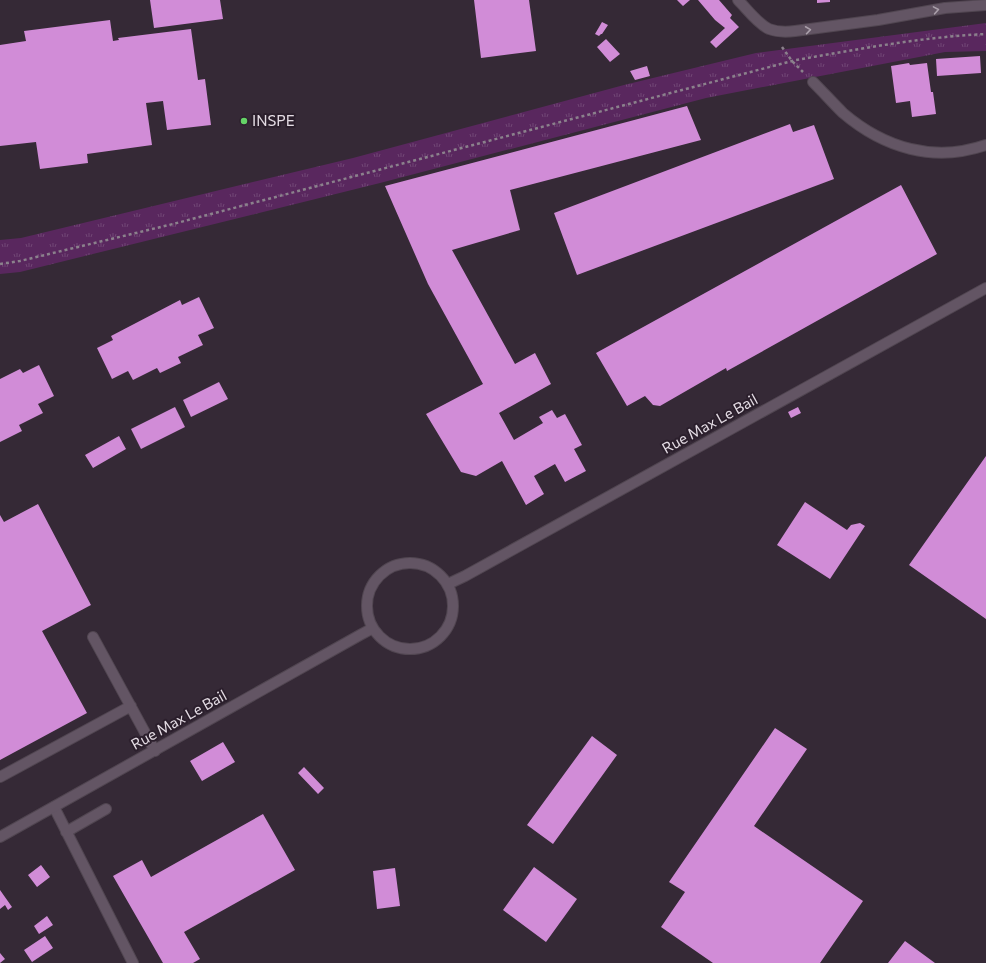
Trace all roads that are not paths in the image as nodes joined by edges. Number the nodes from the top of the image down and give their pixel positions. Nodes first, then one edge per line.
1 (738, 0) edge
2 (986, 5) edge
3 (813, 82) road end
4 (986, 145) edge
5 (986, 288) edge
6 (448, 584) junction
7 (373, 628) junction
8 (94, 637) dead end
9 (130, 706) junction
10 (155, 751) junction
11 (0, 777) edge
12 (54, 807) junction
13 (106, 809) dead end
14 (66, 832) junction
15 (0, 837) edge
16 (133, 963) edge

1 -> 2 street
3 - 4 street
5 - 6 street, Rue Max Le Bail
6 - 7 street
6 - 7 street
7 - 10 street, Rue Max Le Bail
8 - 9 street
9 - 10 street
9 - 11 street
10 - 12 street, Rue Max Le Bail
12 - 14 street
12 - 15 street, Rue Max Le Bail
13 - 14 street
14 - 16 street

